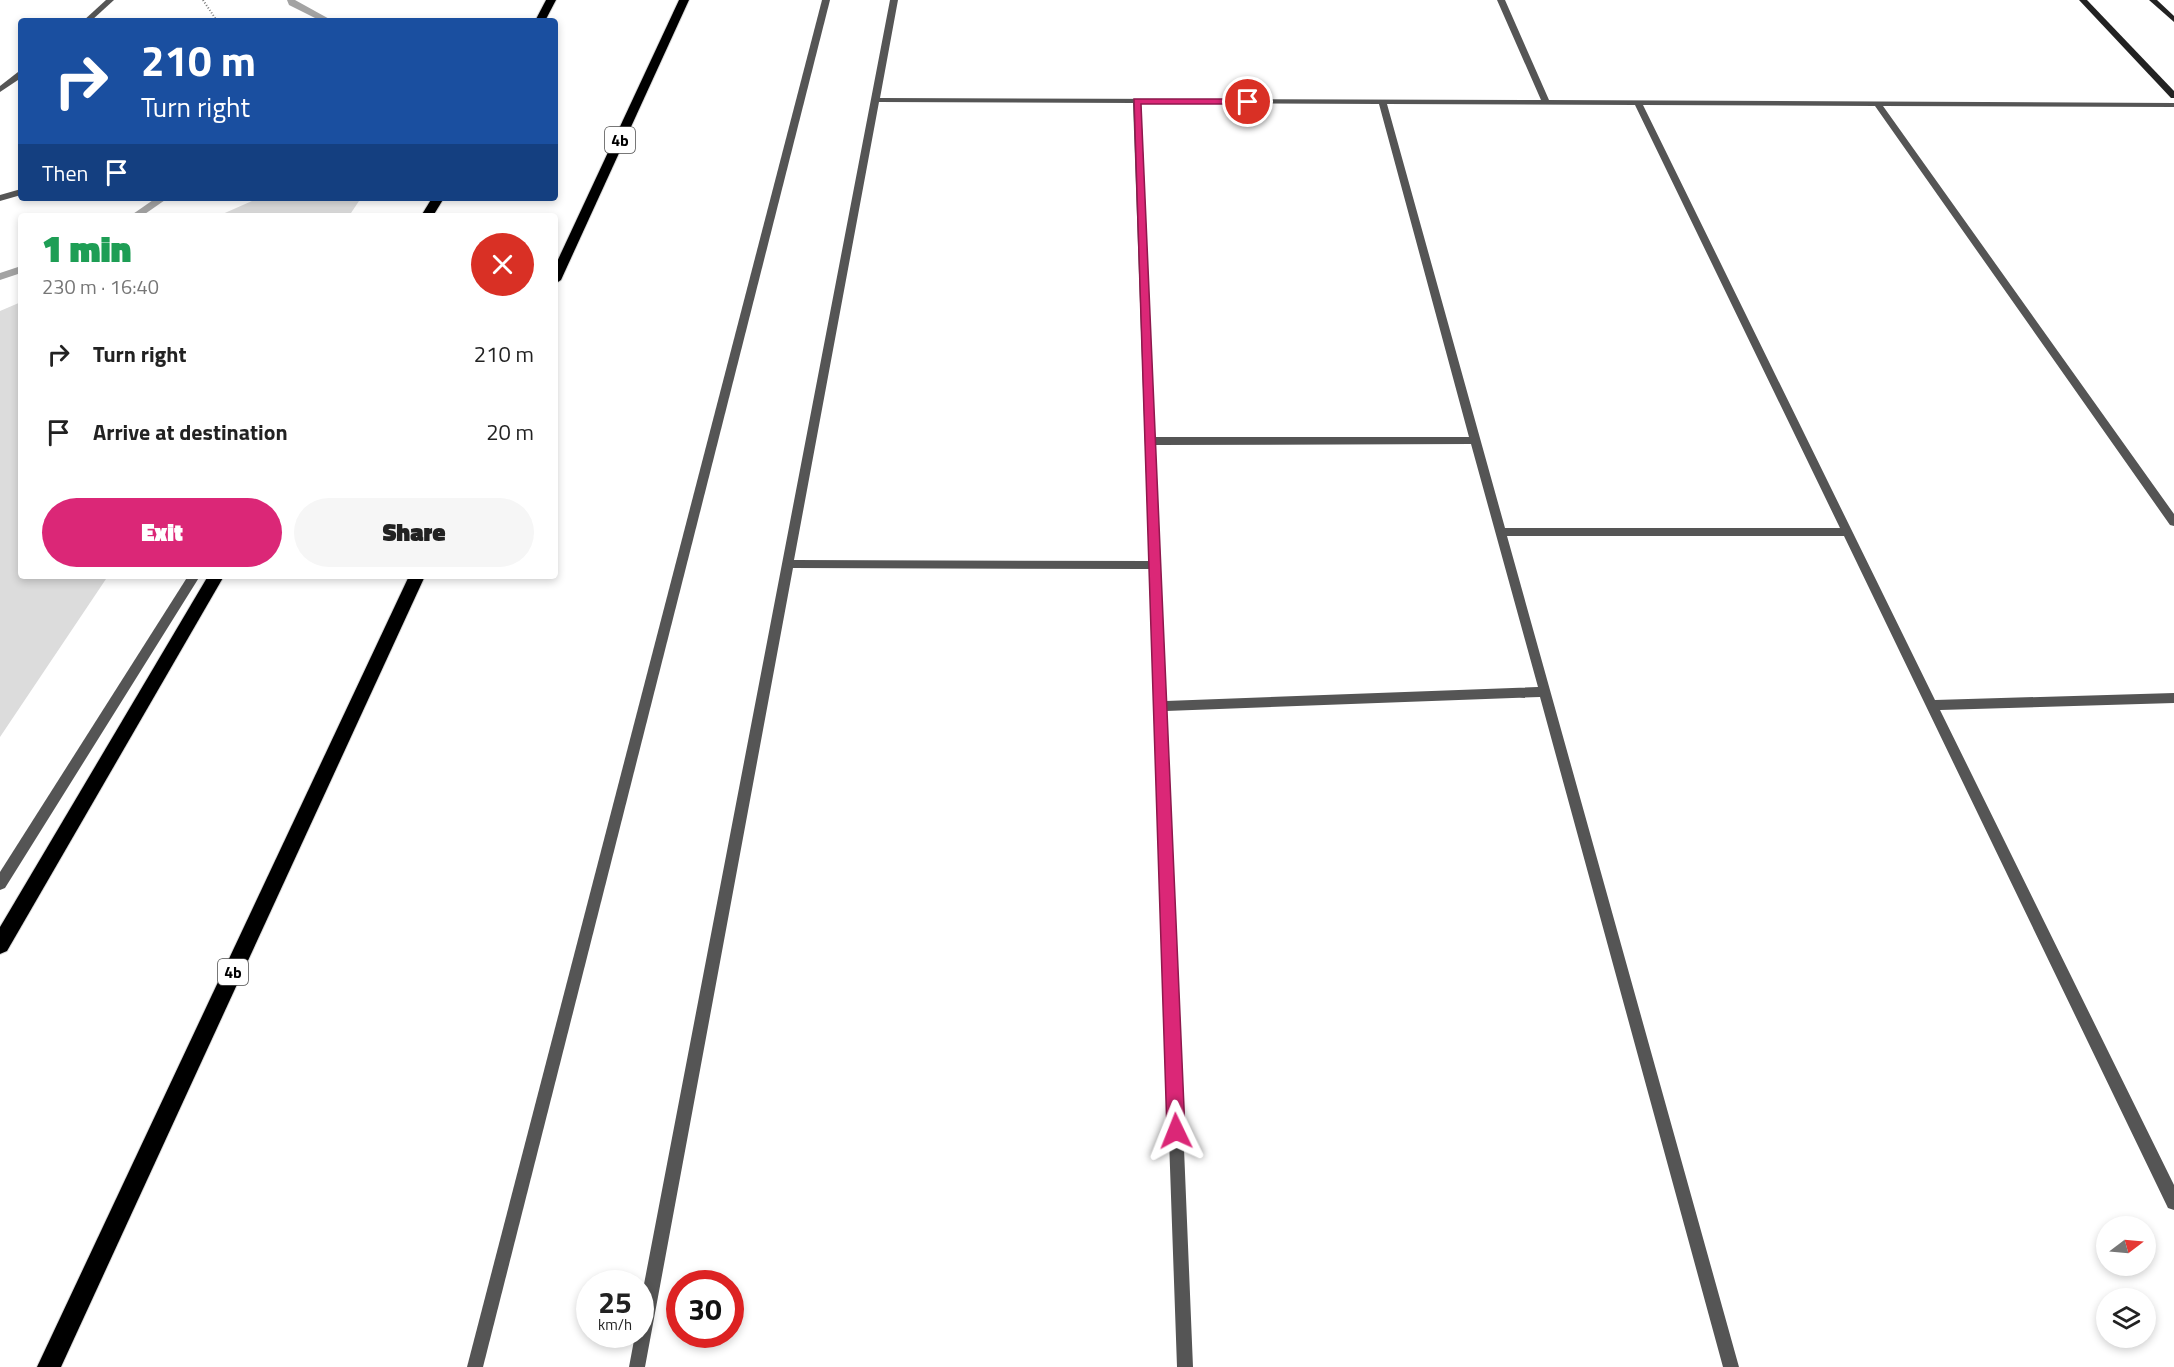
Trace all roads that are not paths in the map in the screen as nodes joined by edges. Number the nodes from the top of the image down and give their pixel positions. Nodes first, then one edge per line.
1 (110, 0) edge
2 (551, 0) edge
3 (684, 0) edge
4 (826, 0) edge
5 (894, 0) edge
6 (1501, 0) edge
7 (2083, 0) edge
8 (2153, 0) edge
9 (90, 18) edge
10 (542, 18) edge
11 (2174, 20) edge
12 (18, 76) edge
13 (0, 90) edge
14 (2174, 96) edge
15 (875, 100) junction
16 (1137, 101) junction
17 (1383, 102) junction
18 (1546, 103) junction
19 (1638, 103) junction
20 (1877, 104) junction
21 (2174, 105) edge
22 (18, 193) edge
23 (0, 198) edge
24 (558, 273) edge
25 (1476, 440) junction
26 (1150, 441) junction
27 (2174, 522) edge
28 (1502, 532) junction
29 (1847, 532) junction
30 (788, 564) junction
31 (1154, 565) junction
32 (192, 579) edge
33 (214, 579) edge
34 (416, 579) edge
35 (1545, 692) junction
36 (2174, 698) edge
37 (1932, 705) junction
38 (1160, 706) junction
39 (0, 884) edge
40 (0, 945) edge
41 (2174, 1202) edge
42 (49, 1367) edge
43 (475, 1367) edge
44 (637, 1367) edge
45 (1185, 1367) edge
46 (1731, 1367) edge

1 - 9 street
2 - 10 highway
3 - 24 highway, 4b
4 - 43 street
5 - 15 street
6 - 18 street
7 - 14 main road
8 - 11 main road
12 - 13 street
15 - 16 street
15 - 30 street
16 - 17 street
16 - 26 street
17 - 18 street
17 - 25 street
18 - 19 street
19 - 20 street
19 - 29 street
20 - 21 street
20 - 27 street
22 - 23 street
25 - 26 street
25 - 28 street
26 - 31 street
28 - 29 street
28 - 35 street
29 - 37 street
30 - 31 street
30 - 44 street
31 - 38 street
32 - 39 street
33 - 40 highway
34 - 42 highway, 4b
35 - 38 street
35 - 46 street
36 - 37 street
37 - 41 street
38 - 45 street

